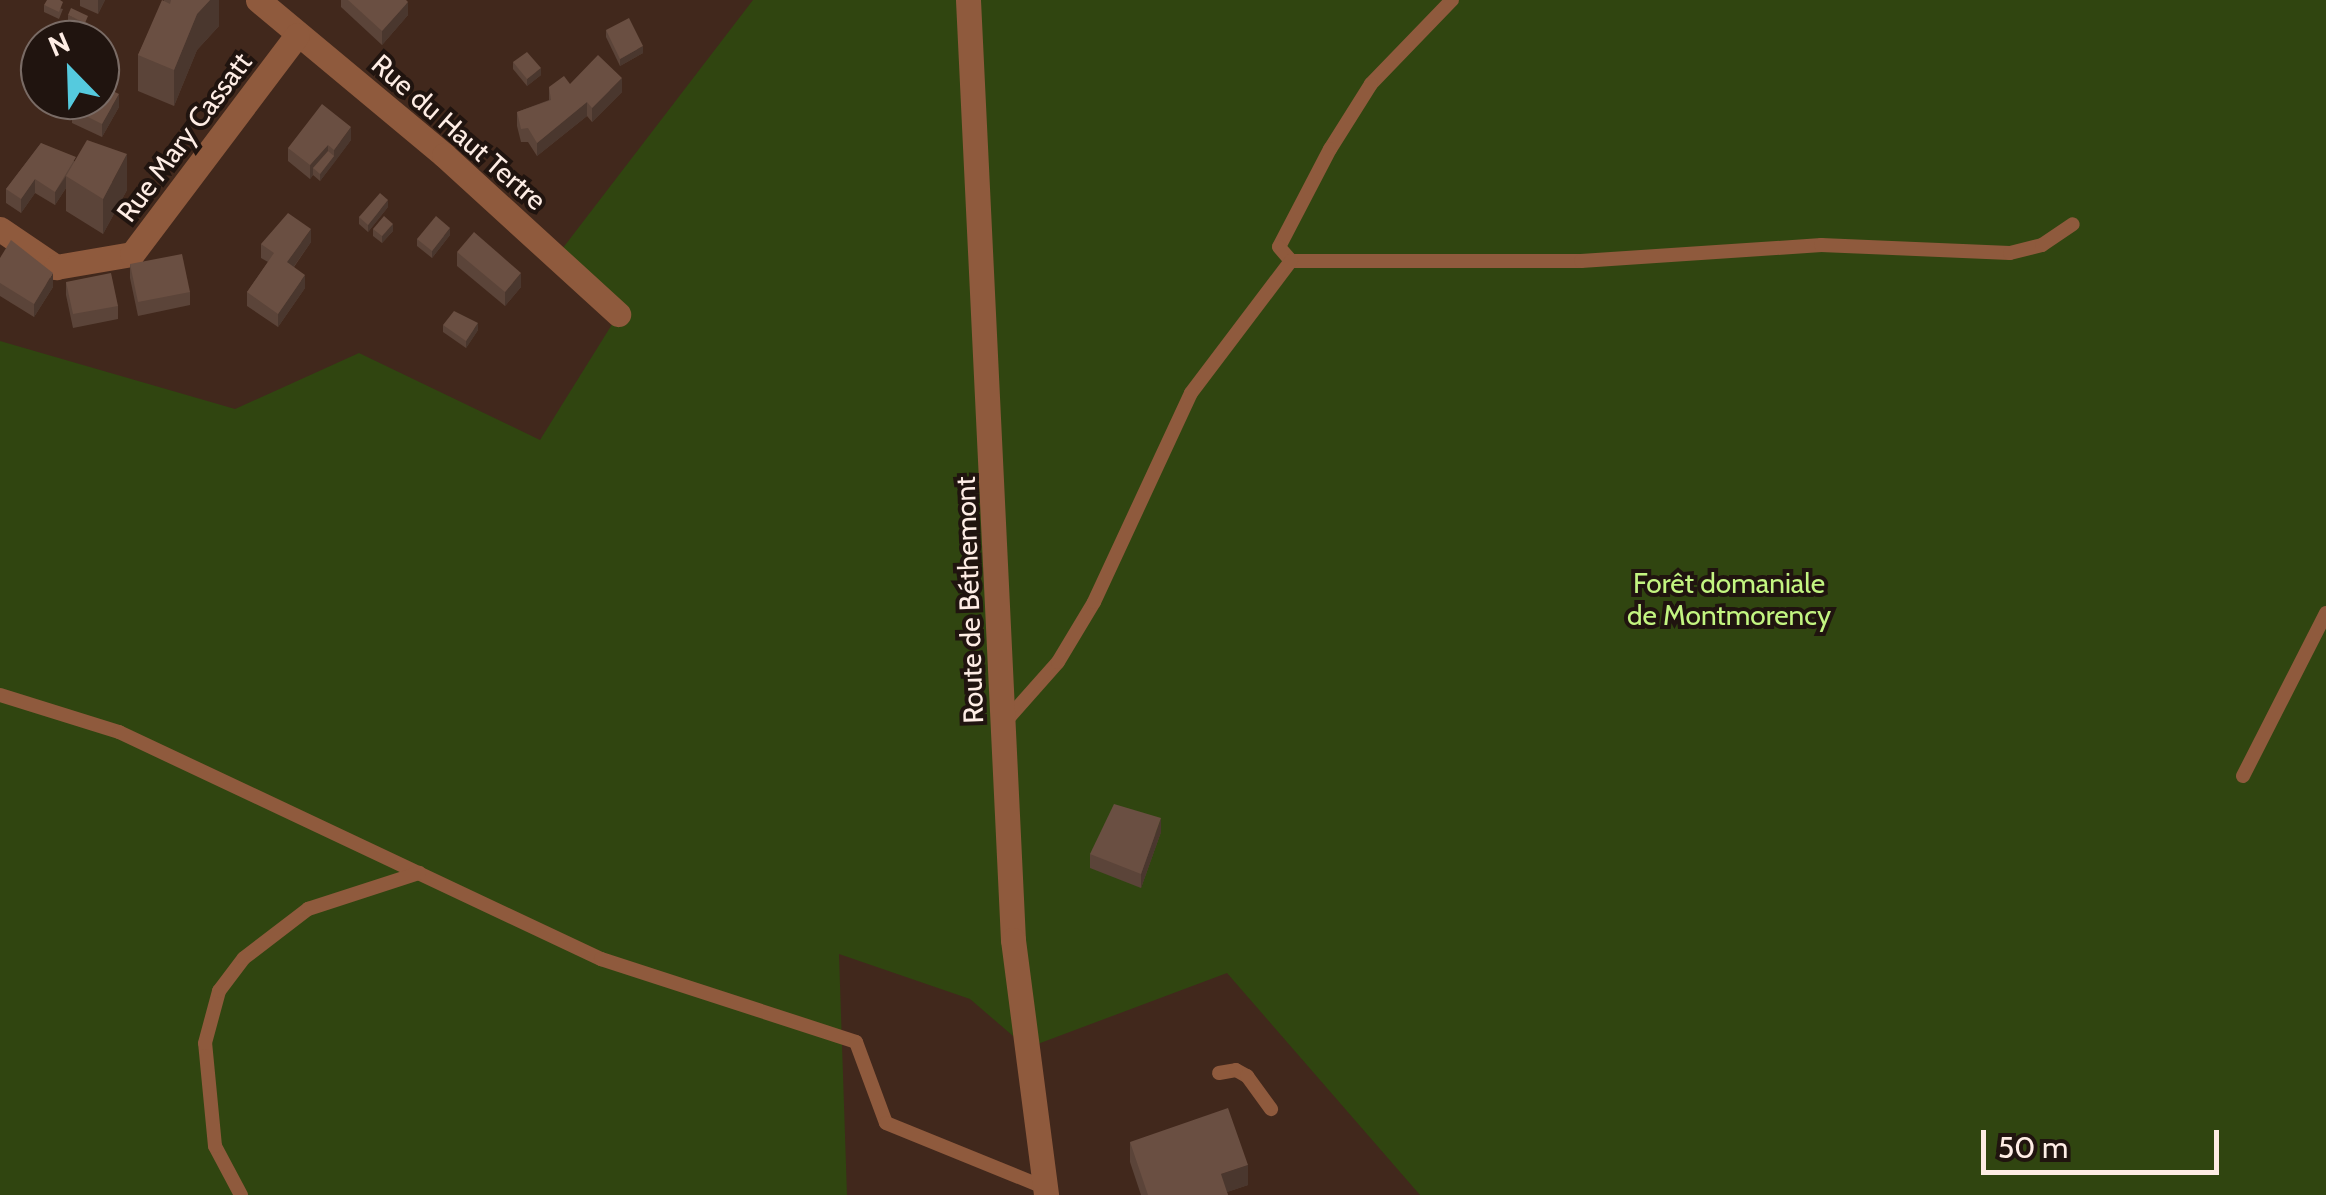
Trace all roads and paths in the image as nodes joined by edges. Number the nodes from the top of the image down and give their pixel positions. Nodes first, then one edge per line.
1 (258, 0) edge
2 (968, 0) edge
3 (1452, 0) edge
4 (297, 34) junction
5 (2073, 224) dead end
6 (0, 230) edge
7 (1291, 262) junction
8 (618, 314) dead end
9 (2326, 613) edge
10 (0, 695) edge
11 (1004, 723) junction
12 (2243, 776) dead end
13 (419, 873) junction
14 (1218, 1073) dead end
15 (1271, 1110) dead end
16 (1045, 1191) edge
17 (240, 1195) edge

1 - 4 street, Rue du Haut Tertre
2 - 11 street, Route de Béthemont
3 - 7 lane
4 - 6 street, Rue Mary Cassatt
4 - 8 street, Rue du Haut Tertre
5 - 7 lane
7 - 11 lane
9 - 12 lane
10 - 13 lane
11 - 16 street, Route de Béthemont
13 - 16 lane
13 - 17 lane
14 - 15 lane

